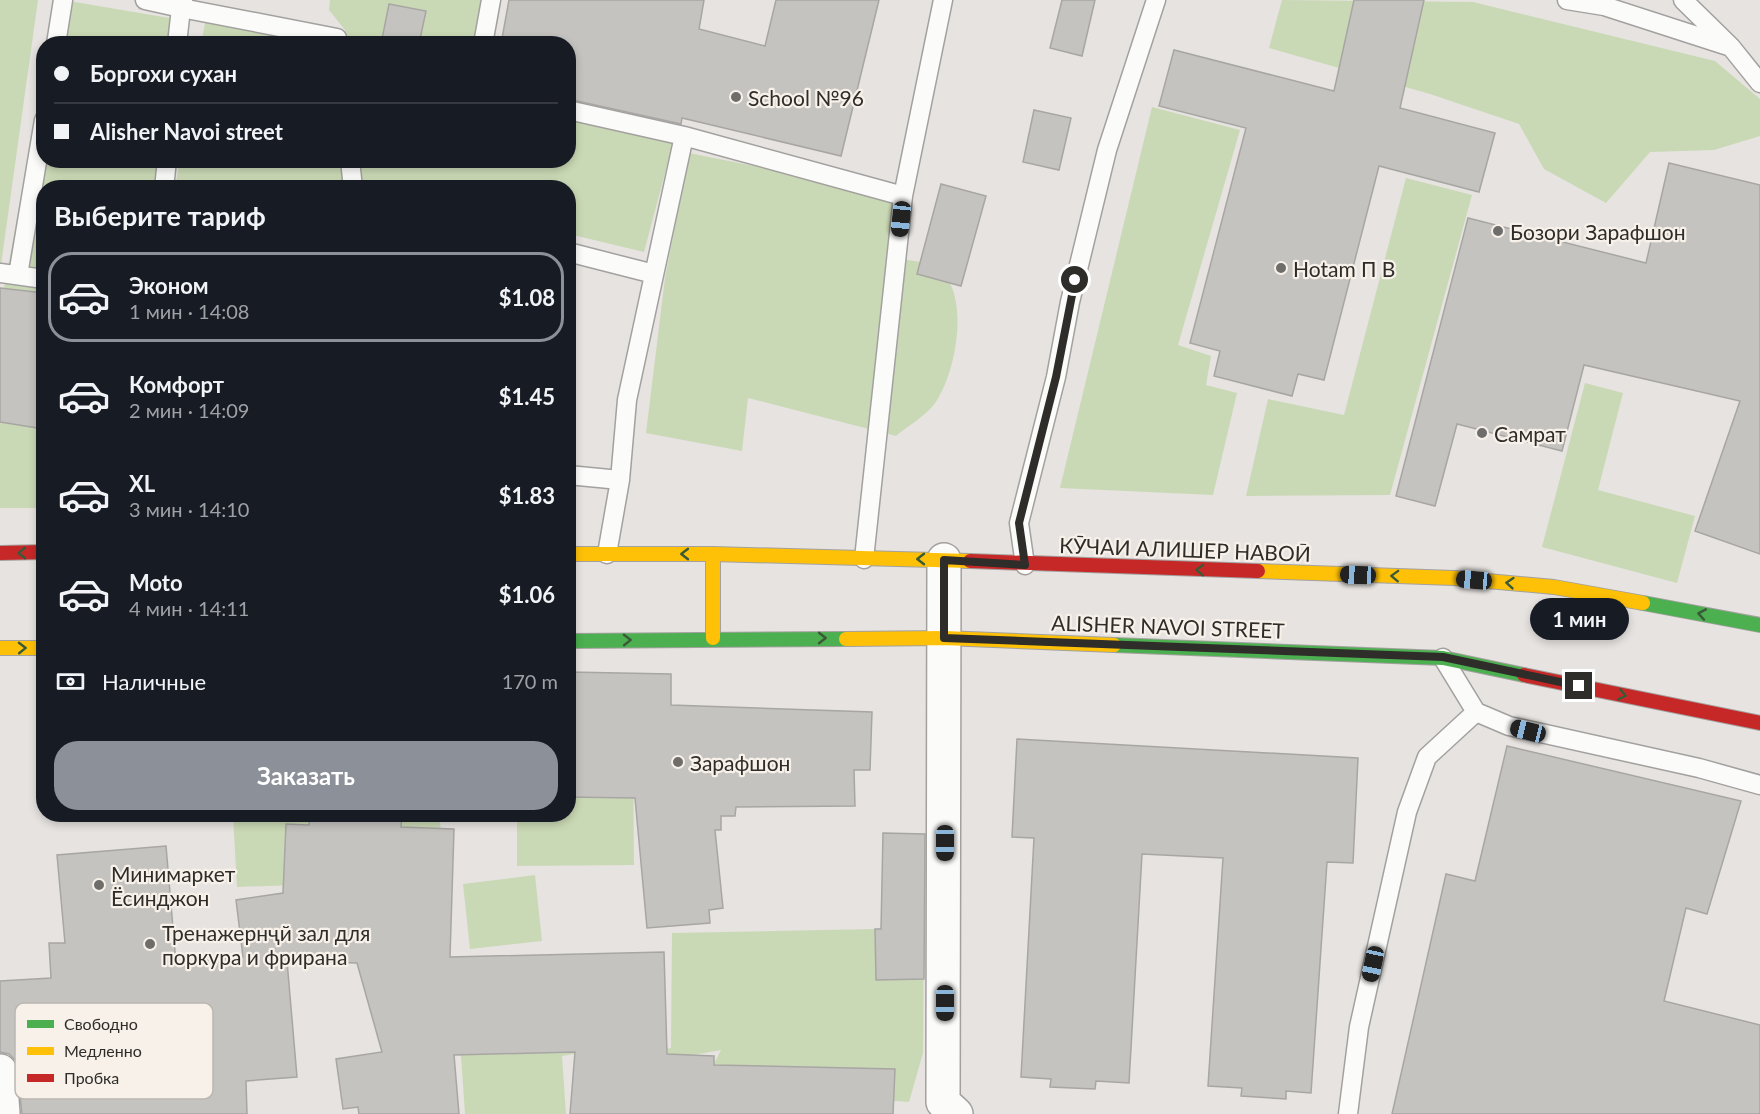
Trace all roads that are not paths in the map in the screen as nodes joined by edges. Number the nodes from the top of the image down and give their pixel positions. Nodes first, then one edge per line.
1 (63, 0) edge
2 (145, 0) edge
3 (492, 0) edge
4 (943, 0) edge
5 (1156, 0) edge
6 (1567, 0) edge
7 (1683, 0) edge
8 (182, 4) edge
9 (57, 36) edge
10 (178, 36) edge
11 (328, 36) edge
12 (485, 36) edge
13 (1731, 47) junction
14 (1760, 83) edge
15 (576, 112) edge
16 (684, 136) junction
17 (36, 155) edge
18 (903, 196) junction
19 (576, 254) edge
20 (9, 274) edge
21 (654, 274) junction
22 (36, 278) edge
23 (576, 476) edge
24 (620, 480) junction
25 (36, 552) edge
26 (0, 553) edge
27 (576, 554) edge
28 (607, 554) junction
29 (713, 554) junction
30 (864, 559) junction
31 (944, 560) junction
32 (1025, 565) junction
33 (1760, 625) edge
34 (944, 638) junction
35 (713, 639) junction
36 (576, 640) edge
37 (0, 648) edge
38 (36, 648) edge
39 (1443, 657) junction
40 (1476, 712) junction
41 (1760, 723) edge
42 (1760, 785) edge
43 (0, 1077) edge
44 (3, 1114) edge
45 (956, 1114) edge
46 (1347, 1114) edge

1 - 9 lane
2 - 8 lane
3 - 12 lane
4 - 18 lane
5 - 32 lane
6 - 13 lane
7 - 13 lane
8 - 10 lane
8 - 11 lane
13 - 14 lane
15 - 16 lane
16 - 18 lane
16 - 21 lane
17 - 20 lane
18 - 30 lane
19 - 21 lane
20 - 22 lane
21 - 24 lane
23 - 24 lane
24 - 28 lane
25 -> 26 street
27 - 28 street, КӮЧАИ АЛИШЕР НАВОӢ
29 -> 28 street, КӮЧАИ АЛИШЕР НАВОӢ
29 - 30 street, КӮЧАИ АЛИШЕР НАВОӢ
29 - 35 street
31 -> 30 street, КӮЧАИ АЛИШЕР НАВОӢ
31 - 32 street, КӮЧАИ АЛИШЕР НАВОӢ
31 - 34 street
33 -> 32 street, КӮЧАИ АЛИШЕР НАВОӢ
35 -> 34 street, ALISHER NAVOI STREET
34 - 39 street, ALISHER NAVOI STREET
34 - 45 street
36 -> 35 street, ALISHER NAVOI STREET
37 -> 38 street
39 - 40 lane
39 -> 41 street, ALISHER NAVOI STREET
40 - 42 lane
40 - 46 lane
43 - 44 street

